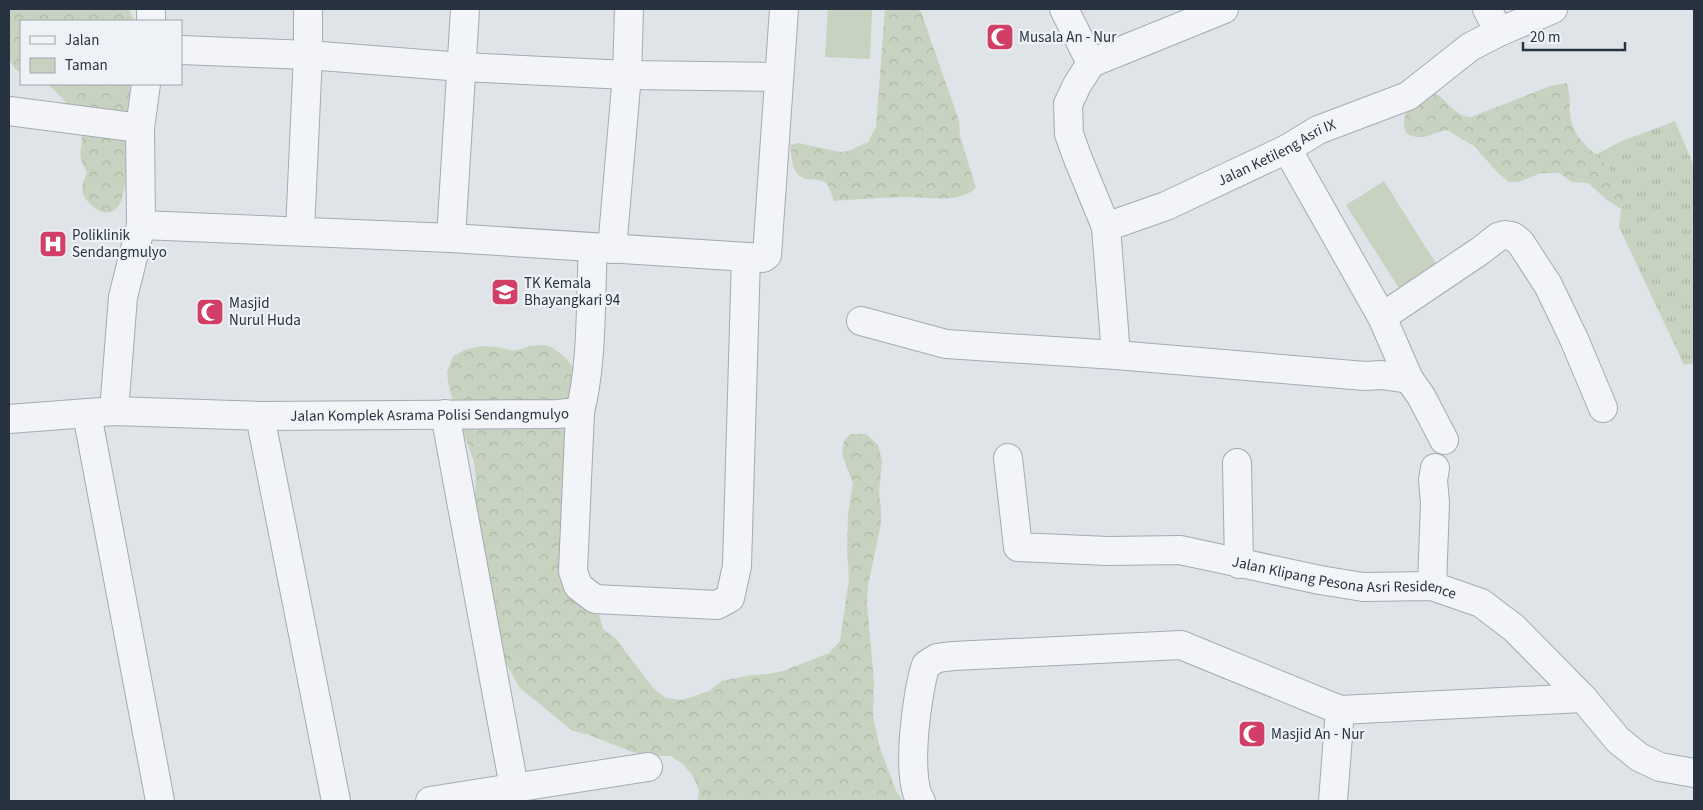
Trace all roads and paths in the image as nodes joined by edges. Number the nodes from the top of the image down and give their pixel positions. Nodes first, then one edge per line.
1 (308, 9) edge
2 (465, 9) edge
3 (629, 9) edge
4 (784, 9) edge
5 (1064, 9) edge
6 (1224, 9) edge
7 (1553, 9) edge
8 (1493, 20) edge
9 (182, 50) edge
10 (308, 54) junction
11 (1091, 63) junction
12 (462, 67) junction
13 (627, 74) junction
14 (778, 77) junction
15 (146, 85) edge
16 (9, 111) edge
17 (140, 128) junction
18 (1287, 149) junction
19 (141, 226) junction
20 (1106, 227) junction
21 (300, 231) junction
22 (451, 238) junction
23 (602, 248) junction
24 (756, 256) junction
25 (1382, 316) junction
26 (861, 321) dead end
27 (1116, 355) junction
28 (1409, 379) junction
29 (1603, 408) dead end
30 (114, 411) junction
31 (580, 412) junction
32 (87, 414) junction
33 (445, 414) junction
34 (260, 416) junction
35 (9, 419) edge
36 (1444, 440) dead end
37 (1008, 458) dead end
38 (1237, 463) dead end
39 (1435, 468) dead end
40 (1239, 564) junction
41 (1432, 586) junction
42 (1583, 698) junction
43 (1340, 710) junction
44 (648, 767) dead end
45 (1694, 773) edge
46 (514, 788) junction
47 (160, 801) edge
48 (336, 801) edge
49 (430, 801) edge
50 (921, 801) edge
51 (1333, 801) edge

1 - 10 street
2 - 12 street
3 - 13 street, Jalan Komplek Asrama Polisi Sendangmulyo
4 - 14 street
5 - 11 street
6 - 11 street
7 - 8 street, Jalan Ketileng Asri IX
8 - 18 street, Jalan Ketileng Asri IX
9 - 10 street
10 - 12 street
10 - 21 street
11 - 20 street
12 - 13 street
12 - 22 street
13 - 14 street
13 - 23 street, Jalan Komplek Asrama Polisi Sendangmulyo
14 - 24 street
15 - 17 street
16 - 17 street
17 - 19 street
18 - 20 street, Jalan Ketileng Asri IX
18 - 25 street
19 - 21 street
19 - 30 street
20 - 27 street
21 - 22 street
22 - 23 street
23 - 24 street
23 - 31 street, Jalan Komplek Asrama Polisi Sendangmulyo
24 - 31 street
25 - 28 street
25 - 29 street
26 - 27 street
27 - 28 street
28 - 36 street
30 - 32 street, Jalan Komplek Asrama Polisi Sendangmulyo
30 - 34 street, Jalan Komplek Asrama Polisi Sendangmulyo
31 - 33 street, Jalan Komplek Asrama Polisi Sendangmulyo
32 - 35 street, Jalan Komplek Asrama Polisi Sendangmulyo
32 - 47 street
33 - 34 street, Jalan Komplek Asrama Polisi Sendangmulyo
33 - 46 street
34 - 48 street
37 - 40 street, Jalan Klipang Pesona Asri Residence
38 - 40 street
39 - 41 street
40 - 41 street, Jalan Klipang Pesona Asri Residence
41 - 42 street, Jalan Klipang Pesona Asri Residence
42 - 43 street
42 - 45 street, Jalan Klipang Pesona Asri Residence
43 - 50 street
43 - 51 street
44 - 46 street
46 - 49 street

